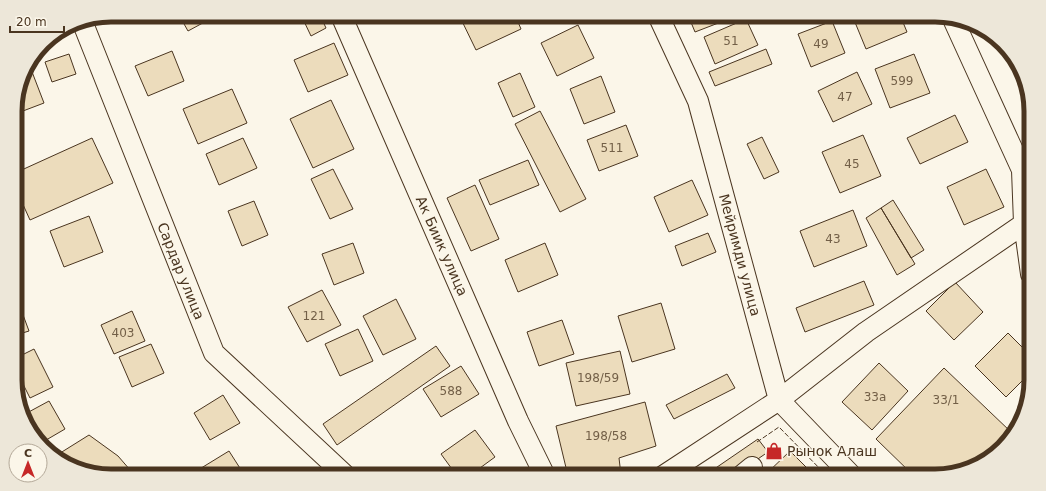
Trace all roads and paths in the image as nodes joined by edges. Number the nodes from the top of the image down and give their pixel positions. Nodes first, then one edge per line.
1 (344, 22) edge
2 (661, 22) edge
3 (956, 25) edge
4 (84, 26) edge
5 (1024, 190) edge
6 (1024, 223) edge
7 (779, 400) junction
8 (338, 469) edge
9 (542, 469) edge
10 (674, 469) edge
11 (845, 469) edge

1 - 9 street, Ак Биик улица
2 - 7 street, Мейримди улица
3 - 5 street
4 - 8 street, Сардар улица
6 - 7 street
7 - 10 street
7 - 11 street, Мейримди улица

